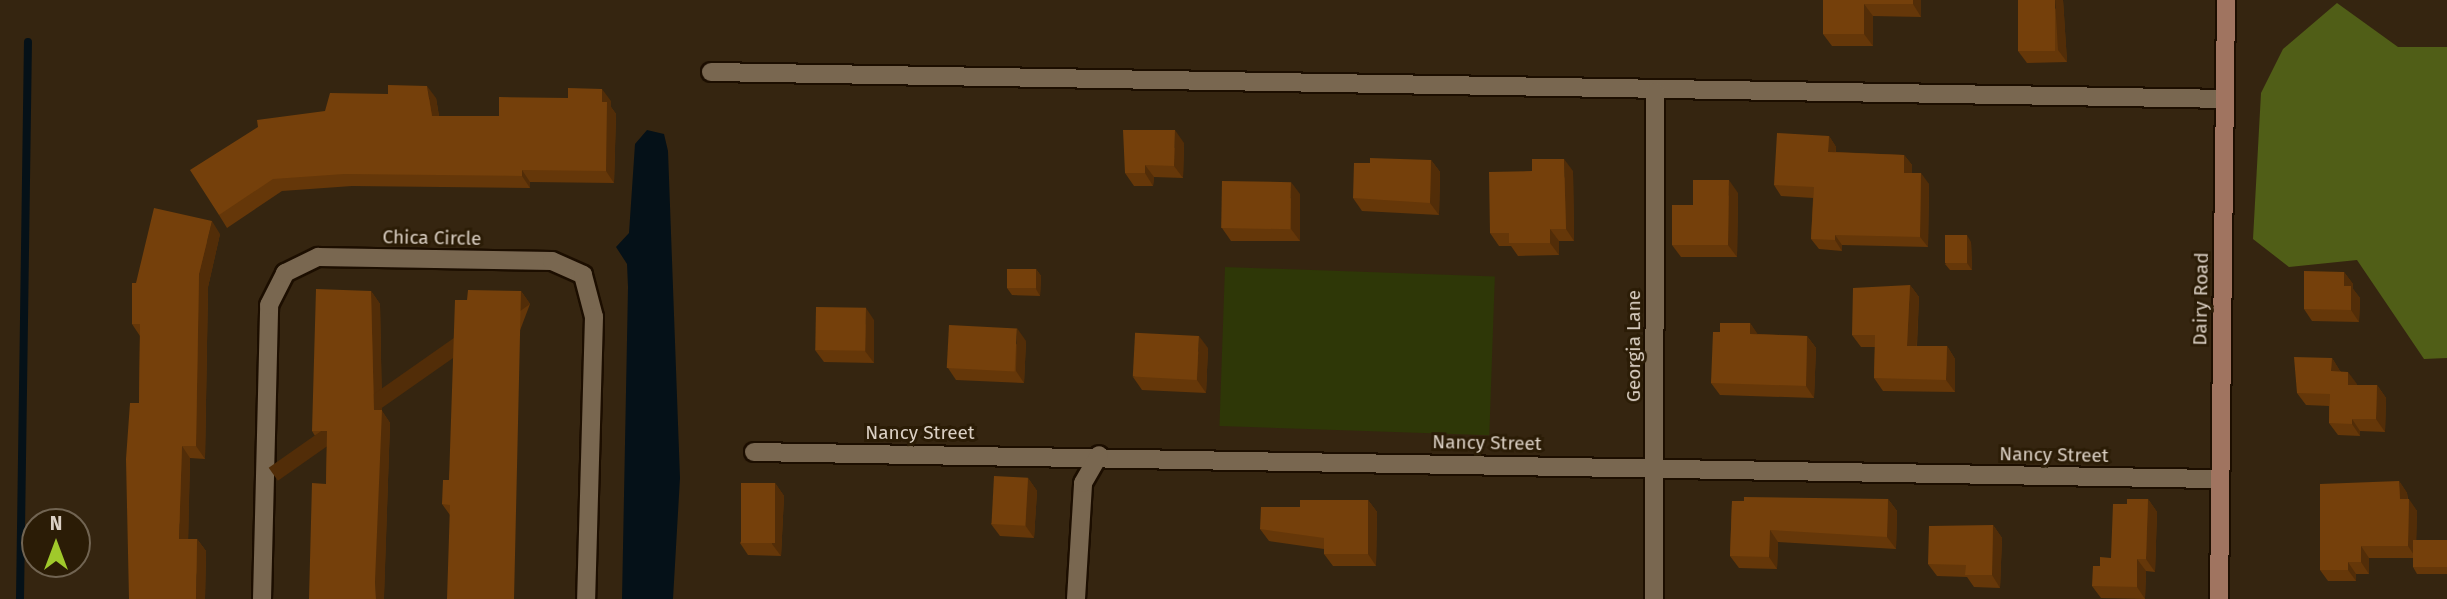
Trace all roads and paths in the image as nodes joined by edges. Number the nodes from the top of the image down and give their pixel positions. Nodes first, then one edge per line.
1 (2226, 0) edge
2 (711, 72) dead end
3 (1655, 92) junction
4 (2224, 99) junction
5 (754, 452) dead end
6 (1099, 455) junction
7 (1655, 468) junction
8 (2220, 479) junction
9 (262, 599) edge
10 (586, 599) edge
11 (1076, 599) edge
12 (1654, 599) edge
13 (2219, 599) edge

1 - 4 street, Dairy Road
2 - 3 street
3 - 4 street
3 - 7 street, Georgia Lane
4 - 8 street, Dairy Road
5 - 6 street, Nancy Street
6 - 7 street, Nancy Street
6 - 11 street
7 - 8 street, Nancy Street
7 - 12 street, Georgia Lane
8 - 13 street, Dairy Road
9 - 10 street, Chica Circle

